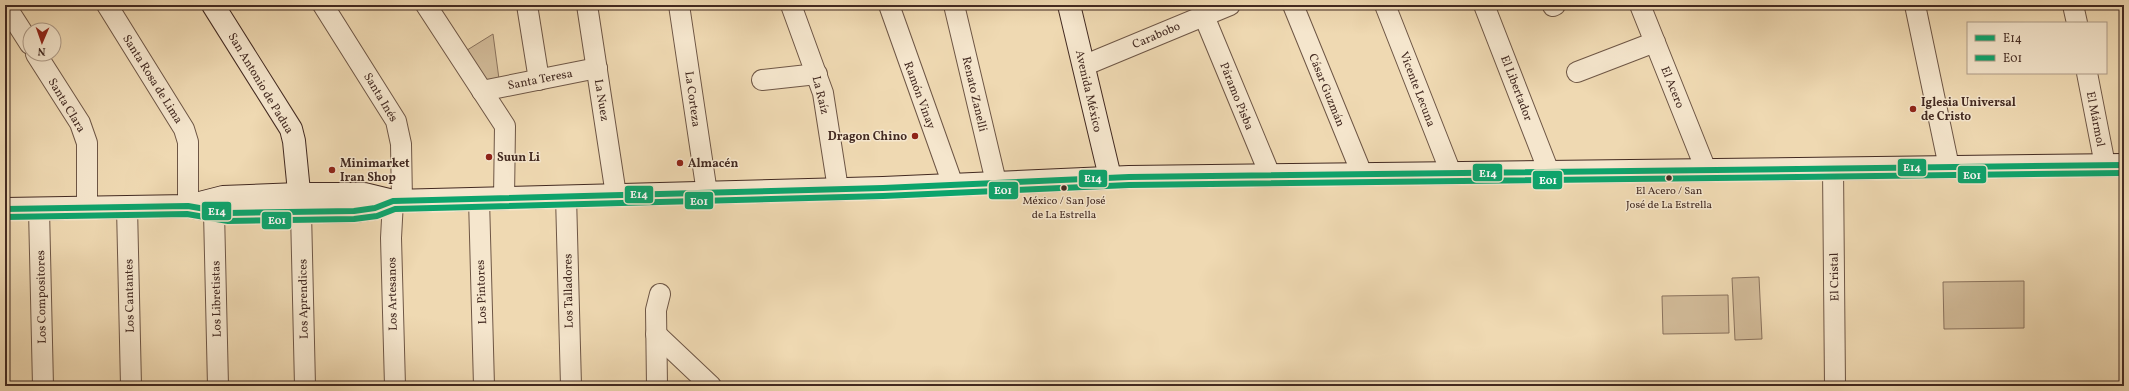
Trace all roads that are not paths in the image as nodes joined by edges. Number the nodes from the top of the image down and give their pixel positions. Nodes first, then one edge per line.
1 (5, 5) edge
2 (107, 5) edge
3 (213, 5) edge
4 (323, 5) edge
5 (426, 5) edge
6 (527, 5) edge
7 (587, 5) edge
8 (679, 5) edge
9 (791, 5) edge
10 (888, 5) edge
11 (954, 5) edge
12 (1069, 5) edge
13 (1230, 5) edge
14 (1293, 5) edge
15 (1385, 5) edge
16 (1484, 5) edge
17 (1640, 5) edge
18 (1915, 5) edge
19 (2073, 5) edge
20 (1204, 16) junction
21 (2077, 22) edge
22 (22, 32) edge
23 (1655, 42) junction
24 (41, 62) edge
25 (1083, 66) junction
26 (597, 68) junction
27 (1576, 72) dead end
28 (817, 74) junction
29 (2087, 74) edge
30 (539, 80) junction
31 (762, 80) dead end
32 (482, 91) junction
33 (2115, 165) edge
34 (1949, 167) junction
35 (1833, 168) junction
36 (1706, 170) junction
37 (1549, 172) junction
38 (1451, 173) junction
39 (1362, 174) junction
40 (1270, 175) junction
41 (1110, 177) junction
42 (996, 182) junction
43 (953, 184) junction
44 (838, 189) junction
45 (707, 193) junction
46 (616, 195) junction
47 (566, 196) junction
48 (504, 198) junction
49 (479, 199) junction
50 (397, 201) junction
51 (300, 203) junction
52 (188, 206) junction
53 (127, 207) junction
54 (39, 208) junction
55 (88, 208) junction
56 (5, 209) edge
57 (214, 212) junction
58 (660, 294) dead end
59 (656, 334) junction
60 (43, 386) edge
61 (131, 386) edge
62 (218, 386) edge
63 (305, 386) edge
64 (395, 386) edge
65 (484, 386) edge
66 (570, 386) edge
67 (657, 386) edge
68 (711, 386) edge
69 (1835, 386) edge

1 - 22 street
2 - 52 street, Santa Rosa de Lima
3 - 51 main road, San Antonio de Padua
4 - 50 street, Santa Inés
5 - 32 street
6 - 30 street
7 - 26 street, La Nuez
8 - 45 street, La Corteza
9 - 28 street, La Raíz
10 - 43 street, Ramón Vinay
11 - 42 street, Renato Zanelli
12 - 25 main road, Avenida México
13 - 20 street, Carabobo
14 - 39 street, Cásar Guzmán
15 - 38 street, Vicente Lecuna
16 - 37 street, El Libertador
17 - 23 street, El Acero
18 - 34 street
19 - 21 street
20 - 25 street, Carabobo
20 - 40 street, Páramo Pisba
23 - 27 street
23 - 36 street, El Acero
24 - 55 street, Santa Clara
25 - 41 main road, Avenida México
26 - 30 street, Santa Teresa
26 - 46 street, La Nuez
28 - 31 street
28 - 44 street, La Raíz
29 - 33 street, El Mármol
30 - 32 street, Santa Teresa
32 - 48 street
33 - 34 main road
34 - 35 main road
35 - 36 main road
35 - 69 street, El Cristal
36 - 37 main road
37 - 38 main road
38 - 39 main road
39 - 40 main road
40 - 41 main road
41 - 42 main road
42 - 43 main road
43 - 44 main road
44 - 45 main road
45 - 46 main road
46 - 47 main road
47 - 48 main road
47 - 66 street, Los Talladores
48 - 49 main road
49 - 50 main road
49 - 65 street, Los Pintores
50 - 51 main road
50 - 64 street, Los Artesanos
51 - 52 main road
51 - 57 main road
51 - 63 street, Los Aprendices
52 - 53 main road
52 - 57 main road
53 - 55 main road
53 - 61 street, Los Cantantes
54 - 55 main road
54 - 56 main road
54 - 60 street, Los Compositores
57 - 62 street, Los Libretistas
58 - 59 street
59 - 67 street
59 - 68 street

